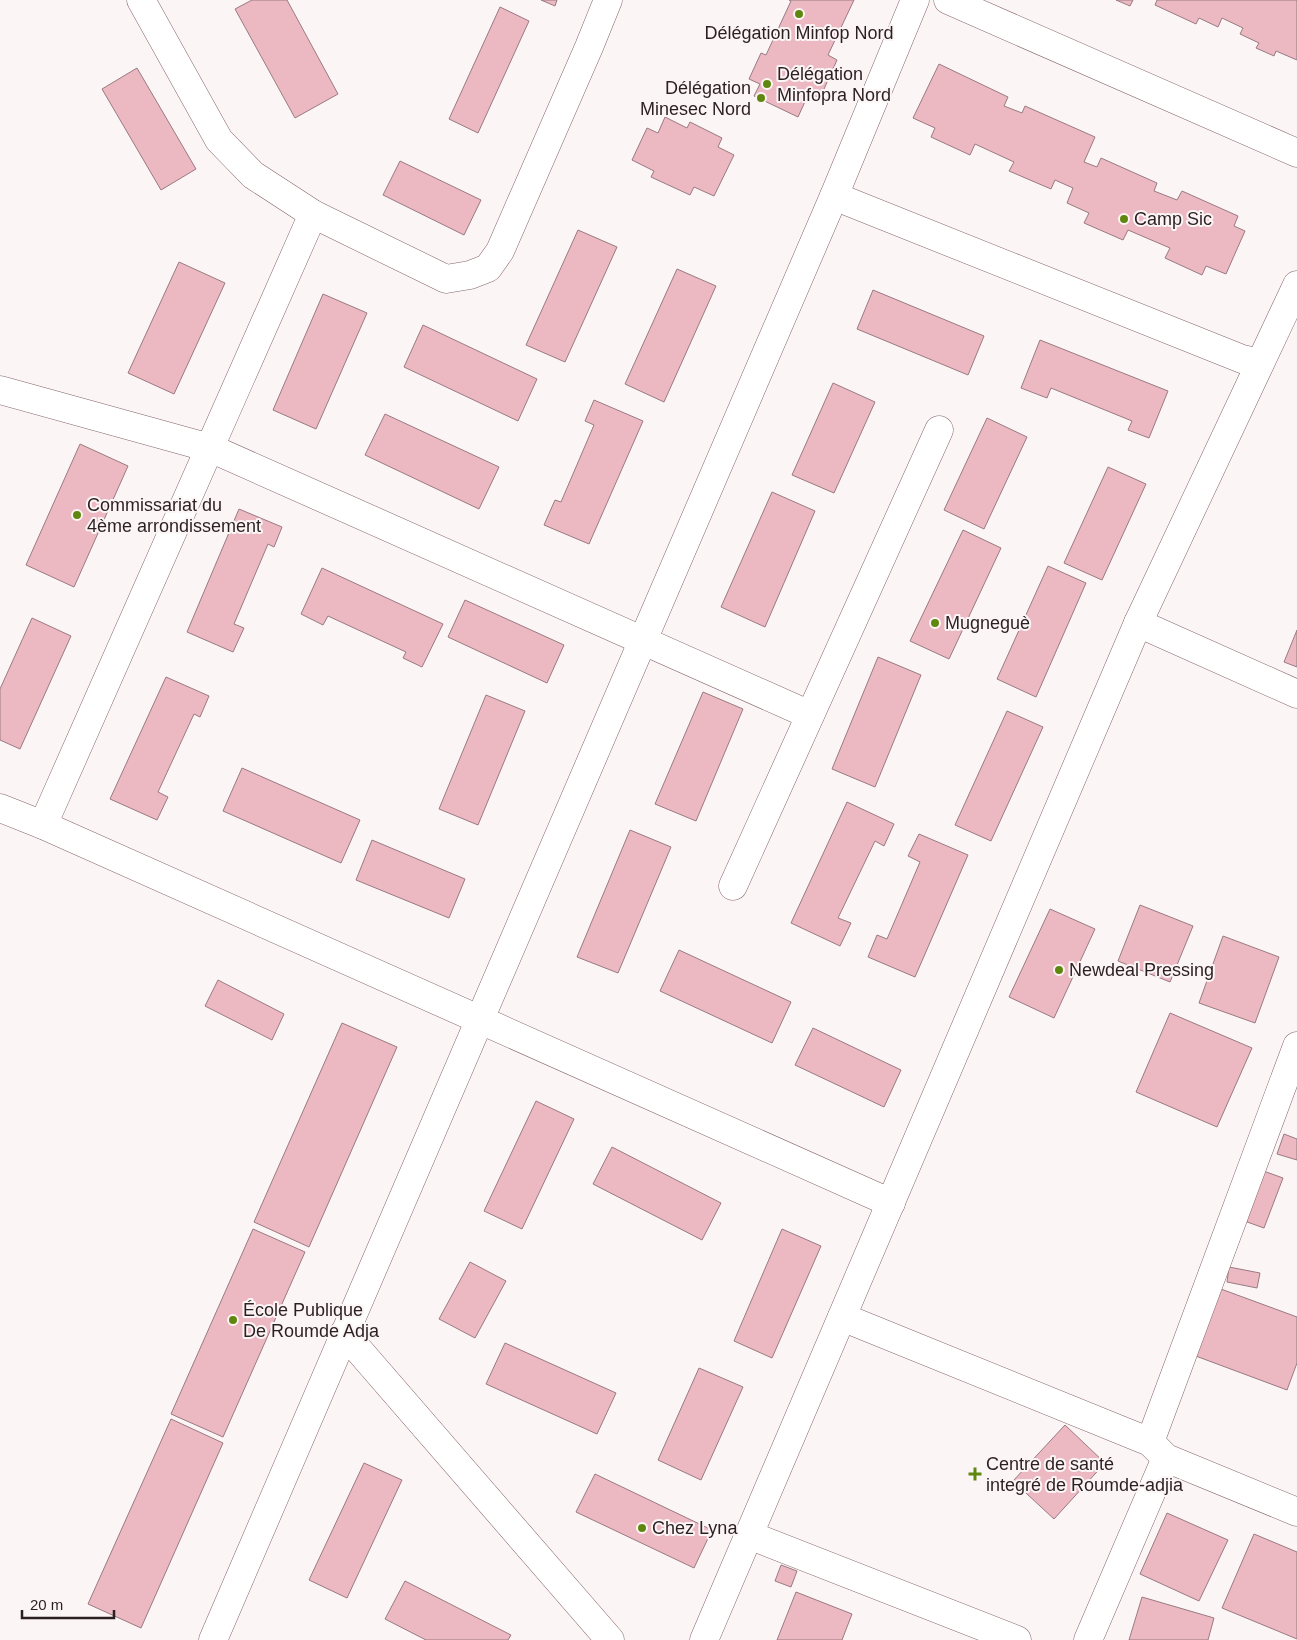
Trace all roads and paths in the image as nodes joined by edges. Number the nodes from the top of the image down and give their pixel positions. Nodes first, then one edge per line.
1 (140, 0) edge
2 (608, 0) edge
3 (916, 0) edge
4 (948, 0) edge
5 (1297, 152) edge
6 (834, 196) junction
7 (314, 214) junction
8 (1297, 285) edge
9 (1260, 363) junction
10 (0, 390) edge
11 (939, 430) dead end
12 (210, 448) junction
13 (1138, 623) junction
14 (642, 641) junction
15 (1297, 694) edge
16 (810, 715) junction
17 (0, 808) edge
18 (43, 825) junction
19 (733, 886) dead end
20 (480, 1020) junction
21 (1297, 1046) edge
22 (891, 1202) junction
23 (842, 1317) junction
24 (344, 1333) junction
25 (1158, 1450) junction
26 (1297, 1512) edge
27 (749, 1535) junction
28 (213, 1640) edge
29 (610, 1640) edge
30 (704, 1640) edge
31 (1017, 1640) edge
32 (1088, 1640) edge

1 - 7 street
2 - 7 street
3 - 6 street
4 - 5 street
6 - 9 street
6 - 14 street
7 - 12 street
8 - 9 street
9 - 13 street
10 - 12 street
11 - 16 street
12 - 14 street
12 - 18 street
13 - 15 street
13 - 22 street
14 - 16 street
14 - 20 street
16 - 19 street
17 - 18 street
18 - 20 street
20 - 22 street
20 - 24 street
21 - 25 street
22 - 23 street
23 - 25 street
23 - 27 street
24 - 28 street
24 - 29 street
25 - 26 street
25 - 32 street
27 - 30 street
27 - 31 street

